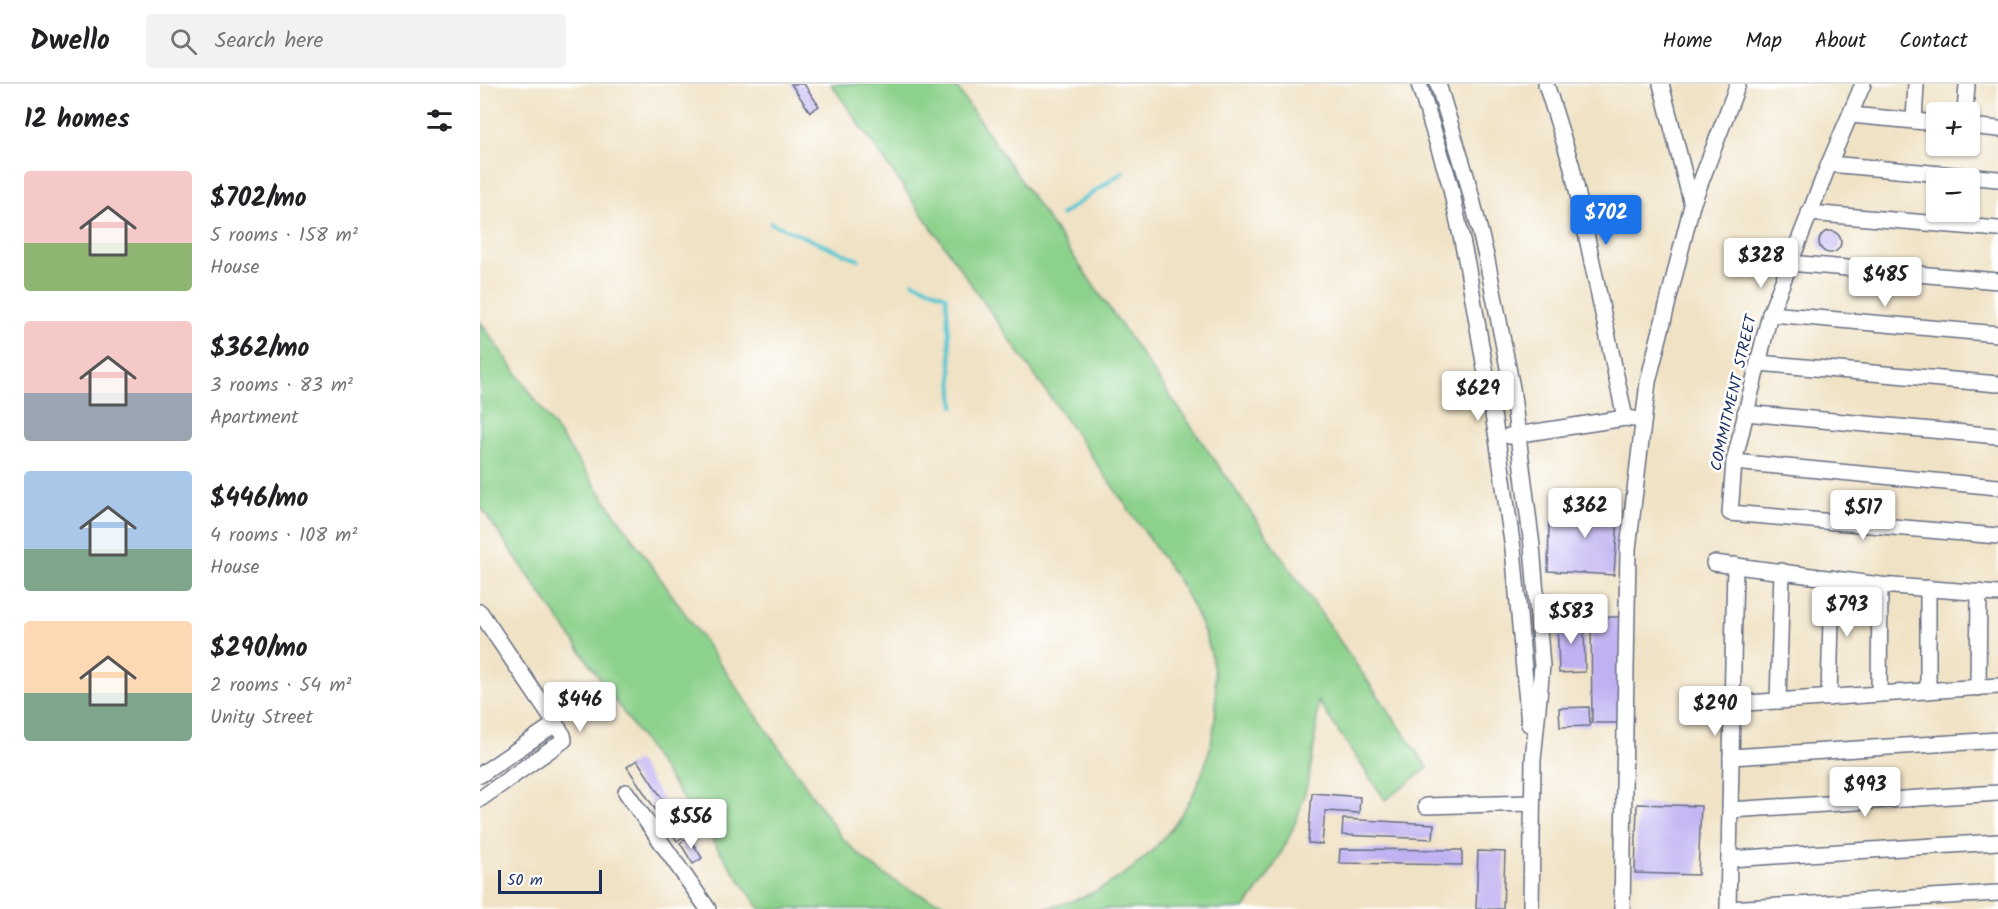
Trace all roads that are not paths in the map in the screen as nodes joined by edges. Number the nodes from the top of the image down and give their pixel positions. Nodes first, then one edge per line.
1 (1419, 84) edge
2 (1438, 84) edge
3 (1546, 84) edge
4 (1661, 84) edge
5 (1738, 84) edge
6 (1863, 84) edge
7 (1916, 84) edge
8 (1966, 85) edge
9 (1965, 102) edge
10 (1851, 115) junction
11 (1914, 121) junction
12 (1926, 122) edge
13 (1980, 127) edge
14 (1998, 129) edge
15 (1829, 164) junction
16 (1998, 179) edge
17 (1692, 205) junction
18 (1809, 213) junction
19 (1998, 229) edge
20 (1789, 262) junction
21 (1998, 280) edge
22 (1770, 314) junction
23 (1998, 334) edge
24 (1758, 363) junction
25 (1998, 384) edge
26 (1745, 413) junction
27 (1625, 418) junction
28 (1643, 420) junction
29 (1518, 434) junction
30 (1998, 436) edge
31 (1497, 438) junction
32 (1734, 462) junction
33 (1998, 487) edge
34 (1998, 536) edge
35 (1714, 563) dead end
36 (1735, 565) junction
37 (1782, 571) junction
38 (1832, 578) junction
39 (1880, 585) junction
40 (1928, 588) junction
41 (1979, 592) junction
42 (1998, 594) edge
43 (480, 612) edge
44 (1998, 686) edge
45 (1978, 688) junction
46 (1928, 691) junction
47 (1878, 694) junction
48 (1829, 698) junction
49 (1778, 701) junction
50 (1732, 704) junction
51 (555, 724) junction
52 (1998, 740) edge
53 (1731, 757) junction
54 (1533, 760) junction
55 (480, 775) edge
56 (626, 792) dead end
57 (1998, 793) edge
58 (480, 799) edge
59 (1531, 803) junction
60 (1426, 806) dead end
61 (1730, 810) junction
62 (1998, 842) edge
63 (1729, 859) junction
64 (1998, 893) edge
65 (708, 909) edge
66 (1531, 909) edge
67 (1622, 909) edge
68 (1728, 909) edge

1 - 31 street
2 - 29 street
3 - 27 street
4 - 17 street
5 - 17 street
6 - 10 street, COMMITMENT STREET
7 - 11 street
8 - 9 street
10 - 11 street
10 - 15 street, COMMITMENT STREET
11 - 12 street
13 - 14 street
15 - 16 street
15 - 18 street, COMMITMENT STREET
17 - 28 street
18 - 19 street
18 - 20 street, COMMITMENT STREET
20 - 21 street
20 - 22 street, COMMITMENT STREET
22 - 23 street
22 - 24 street, COMMITMENT STREET
24 - 25 street
24 - 26 street, COMMITMENT STREET
26 - 30 street
26 - 32 street, COMMITMENT STREET
27 - 28 street
27 - 29 street
28 - 67 street
29 - 31 street
29 - 54 street
31 - 54 street
32 - 33 street
32 - 34 street, COMMITMENT STREET
35 - 36 street
36 - 37 street
36 - 50 street
37 - 38 street
37 - 49 street
38 - 39 street
38 - 48 street
39 - 40 street
39 - 47 street
40 - 41 street
40 - 46 street
41 - 42 street
41 - 45 street
43 - 51 street
44 - 45 street
45 - 46 street
46 - 47 street
47 - 48 street
48 - 49 street
49 - 50 street
50 - 53 street
51 - 55 street
51 - 58 street
52 - 53 street
53 - 61 street
54 - 59 street
56 - 65 street
57 - 61 street
59 - 60 street
59 - 66 street
61 - 63 street
62 - 63 street
63 - 68 street
64 - 68 street

